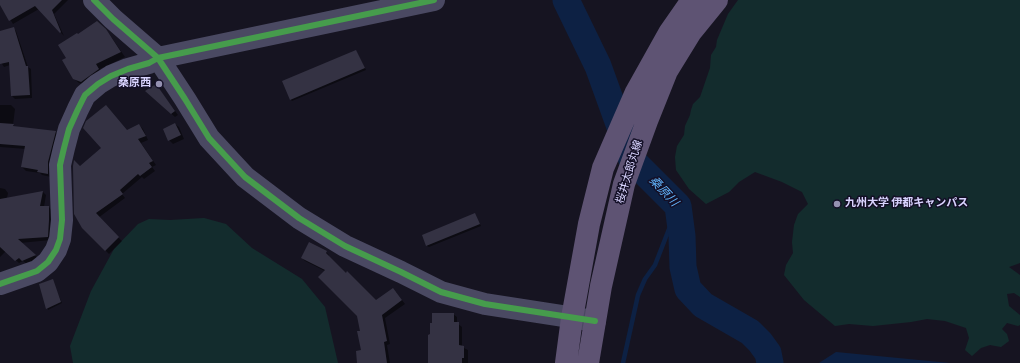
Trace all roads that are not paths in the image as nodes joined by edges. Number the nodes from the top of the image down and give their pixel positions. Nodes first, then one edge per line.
1 (94, 0) edge
2 (434, 0) edge
3 (692, 0) edge
4 (717, 0) edge
5 (158, 58) junction
6 (0, 284) edge
7 (572, 318) junction
8 (595, 321) junction
9 (566, 363) edge
10 (588, 363) edge

1 - 5 street
2 - 5 street
3 - 7 main road, 桜井太郎丸線
4 - 8 main road, 桜井太郎丸線
5 - 6 street
5 - 7 street
7 - 8 street
7 - 9 main road, 桜井太郎丸線
8 - 10 main road, 桜井太郎丸線

